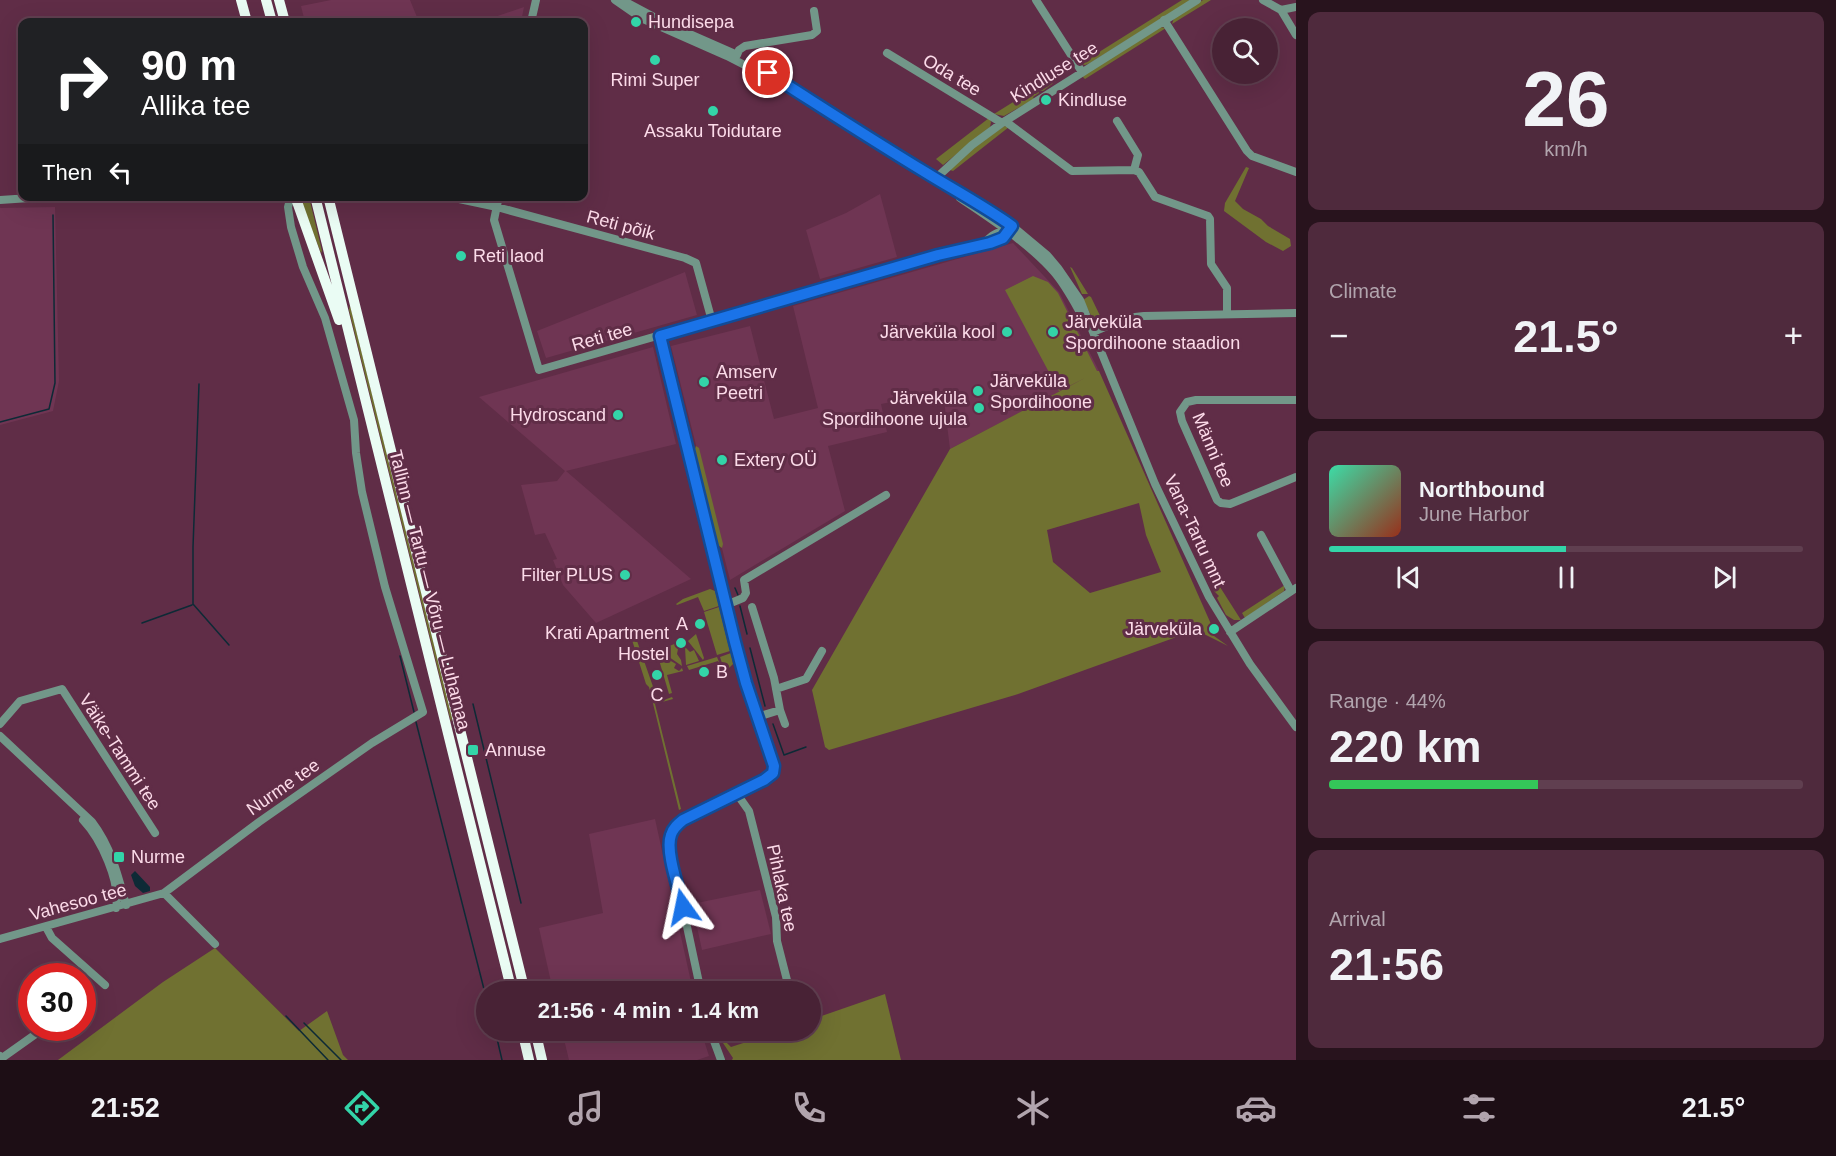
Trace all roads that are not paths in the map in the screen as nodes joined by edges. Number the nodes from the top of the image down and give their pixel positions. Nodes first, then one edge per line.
1 (241, 0) edge
2 (266, 0) edge
3 (279, 0) edge
4 (536, 0) edge
5 (615, 0) edge
6 (622, 0) edge
7 (1036, 0) edge
8 (1197, 0) edge
9 (1263, 0) edge
10 (1296, 7) edge
11 (1281, 10) junction
12 (814, 11) dead end
13 (247, 18) edge
14 (271, 18) edge
15 (284, 18) edge
16 (532, 18) edge
17 (1164, 20) junction
18 (1296, 35) edge
19 (887, 53) dead end
20 (737, 55) junction
21 (1082, 72) junction
22 (795, 92) junction
23 (1118, 121) dead end
24 (1003, 122) junction
25 (1134, 170) junction
26 (1296, 172) edge
27 (935, 179) junction
28 (0, 195) edge
29 (18, 195) edge
30 (18, 199) edge
31 (0, 200) edge
32 (291, 201) edge
33 (295, 201) edge
34 (316, 201) edge
35 (329, 201) edge
36 (469, 201) edge
37 (498, 201) edge
38 (497, 207) junction
39 (1009, 229) junction
40 (1296, 313) edge
41 (1227, 314) junction
42 (712, 321) junction
43 (1093, 332) junction
44 (660, 336) junction
45 (359, 374) junction
46 (1296, 400) edge
47 (1296, 477) edge
48 (886, 495) dead end
49 (1261, 535) dead end
50 (1293, 590) edge
51 (726, 605) junction
52 (752, 607) dead end
53 (1230, 632) junction
54 (822, 651) dead end
55 (776, 689) junction
56 (780, 710) junction
57 (757, 717) junction
58 (0, 724) edge
59 (785, 724) dead end
60 (1296, 727) edge
61 (0, 736) edge
62 (737, 794) junction
63 (71, 804) junction
64 (155, 833) dead end
65 (164, 893) junction
66 (126, 905) junction
67 (116, 908) junction
68 (46, 927) junction
69 (0, 939) edge
70 (215, 945) dead end
71 (509, 981) edge
72 (522, 981) edge
73 (699, 981) edge
74 (787, 981) edge
75 (105, 985) dead end
76 (26, 1041) edge
77 (525, 1041) edge
78 (538, 1041) edge
79 (714, 1041) edge
80 (0, 1056) edge
81 (529, 1060) edge
82 (543, 1060) edge
83 (721, 1060) edge

1 - 13 highway
2 - 14 highway
3 - 15 highway
4 - 16 street
5 - 22 street, Vana-Tartu mnt
6 - 20 street, Vana-Tartu mnt
7 - 21 street
8 - 17 street, Kindluse tee
9 - 11 street
10 - 11 street
11 - 18 street
12 - 20 street
17 - 21 street, Kindluse tee
17 - 26 street
19 - 24 street, Oda tee
20 - 22 street, Vana-Tartu mnt
21 - 24 street, Kindluse tee
22 - 27 street, Vana-Tartu mnt
23 - 25 street
24 - 25 street, Oda tee
24 - 27 street, Kindluse tee
25 - 41 street
27 - 39 street, Vana-Tartu mnt
28 - 29 street
30 - 31 street
32 - 65 street, Nurme tee
33 - 45 highway
34 - 45 highway, Tallinn — Tartu — Võru — Luhamaa
35 - 72 highway, Tallinn — Tartu — Võru — Luhamaa
36 - 38 street, Reti põik
37 - 38 street, Reti tee
38 - 42 street, Reti põik
38 - 44 street, Reti tee
39 - 42 street, Reti tee
39 - 43 street, Vana-Tartu mnt
40 - 41 street
41 - 43 street
42 - 44 street, Reti tee
43 - 53 street, Vana-Tartu mnt
44 - 51 street
45 - 71 highway, Tallinn — Tartu — Võru — Luhamaa
46 - 47 street, Männi tee
48 - 51 street
49 - 50 street
50 - 53 street
51 - 57 street
52 - 55 street
53 - 60 street, Vana-Tartu mnt
54 - 55 street
55 - 56 street
56 - 57 street
56 - 59 street
57 - 62 street
58 - 64 street, Väike-Tammi tee
61 - 63 street
62 - 73 street
62 - 74 street, Pihlaka tee
63 - 66 street
63 - 67 street
65 - 66 street, Vahesoo tee
65 - 70 street
66 - 67 street, Vahesoo tee
67 - 68 street, Vahesoo tee
68 - 69 street, Vahesoo tee
68 - 75 street
76 - 80 street
77 - 81 highway
78 - 82 highway
79 - 83 street

